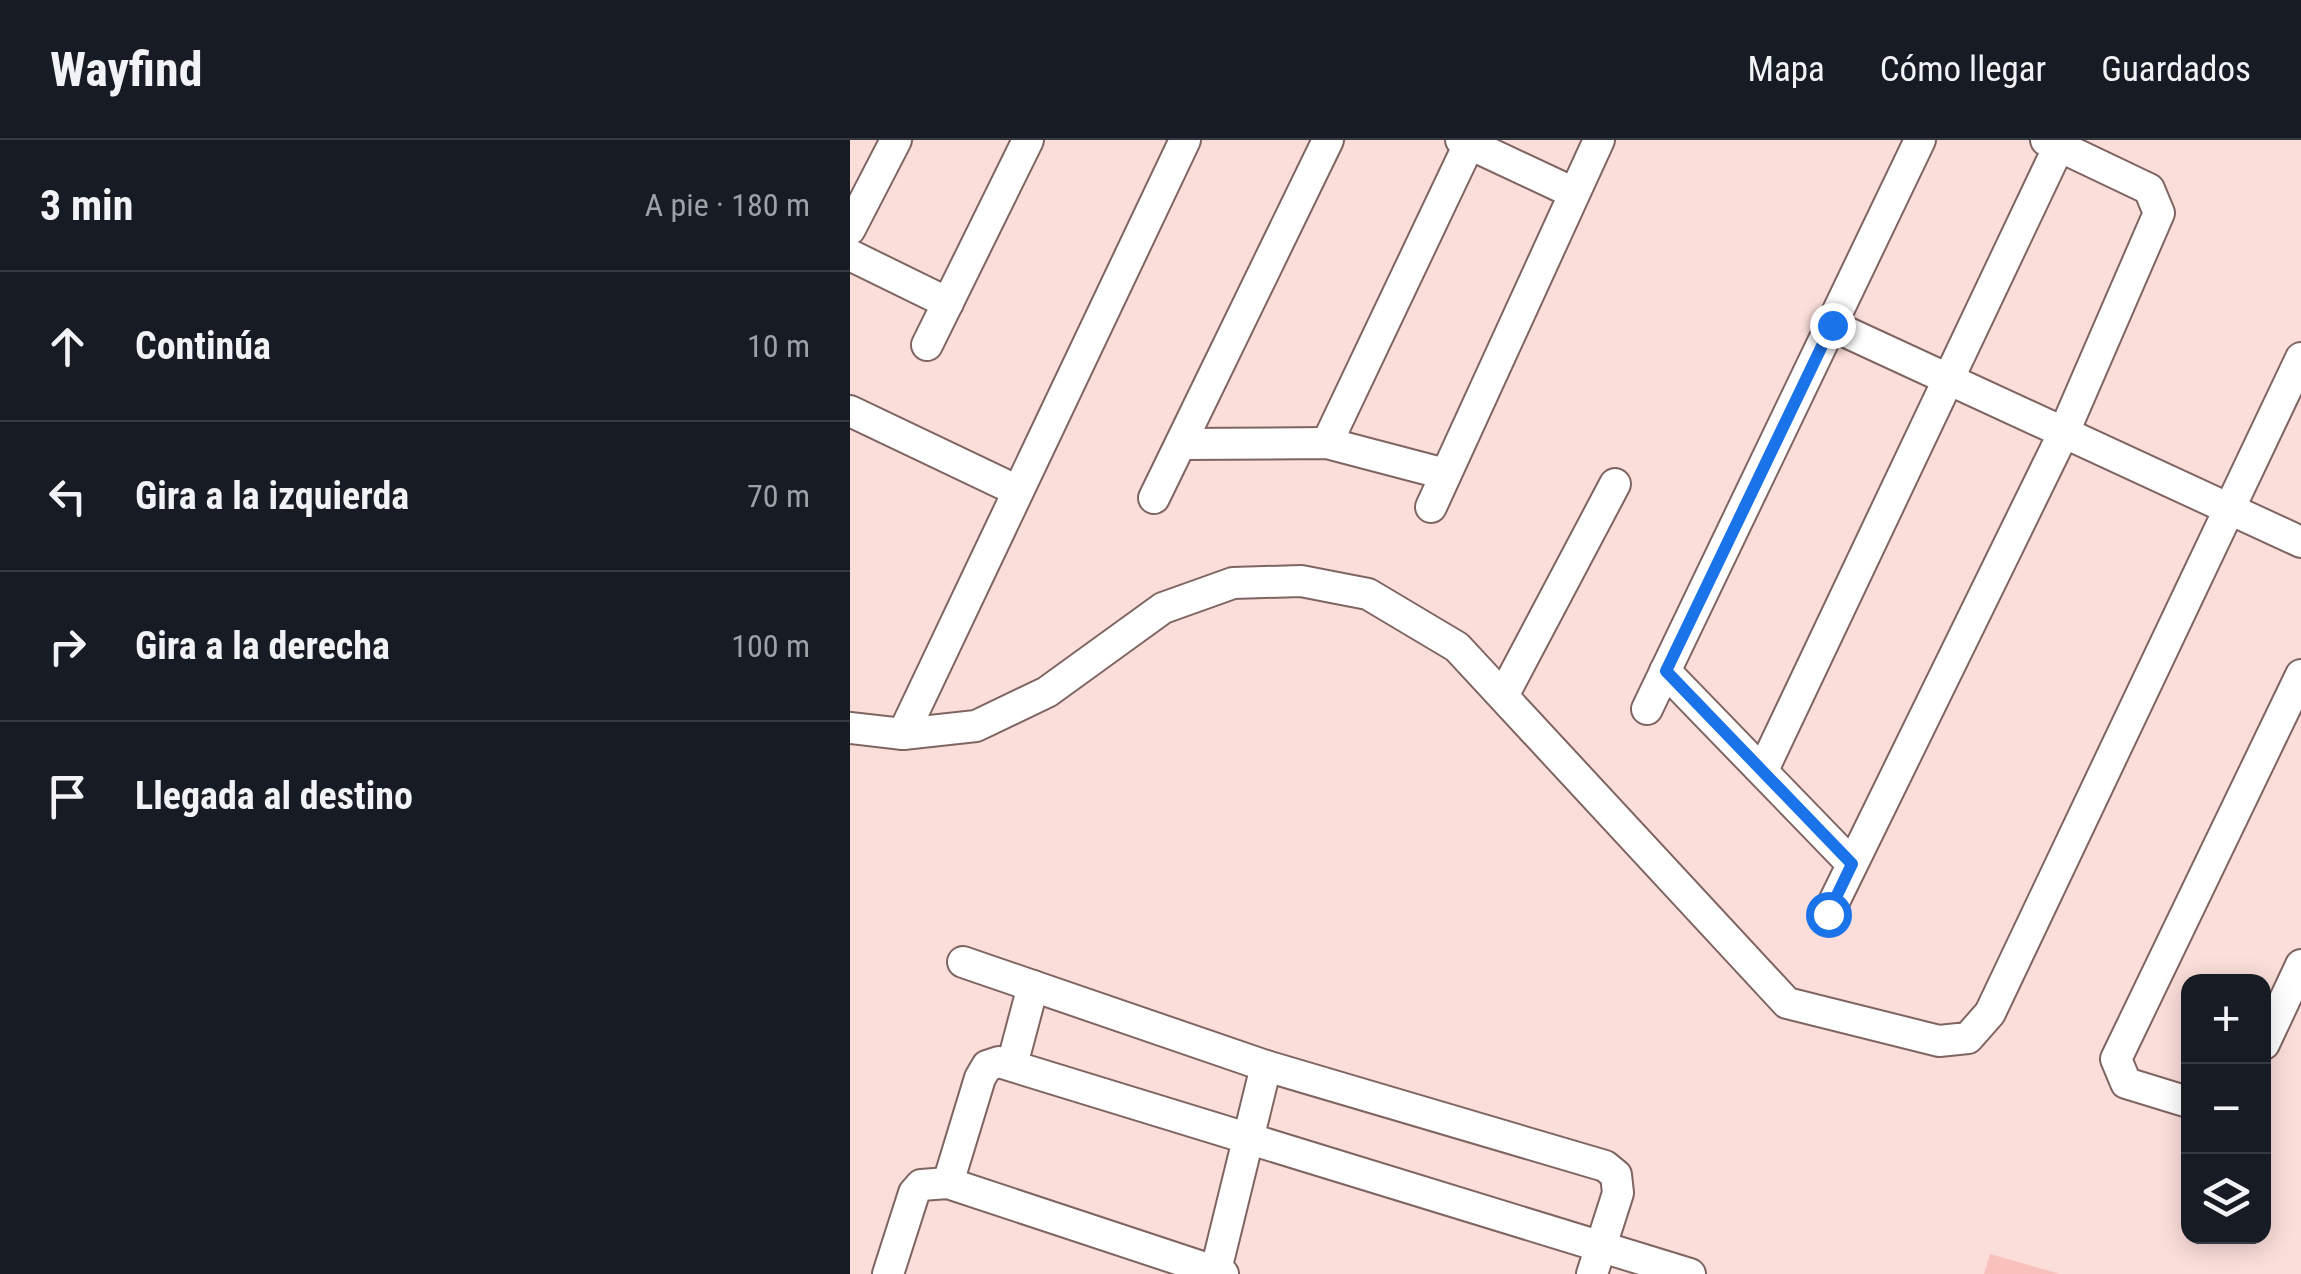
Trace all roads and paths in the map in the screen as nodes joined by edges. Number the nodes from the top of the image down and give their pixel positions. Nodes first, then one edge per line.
1 (896, 140) edge
2 (1028, 140) edge
3 (1185, 140) edge
4 (1328, 140) edge
5 (1599, 140) edge
6 (1920, 140) edge
7 (1467, 141) edge
8 (2053, 143) edge
9 (1574, 193) junction
10 (850, 229) edge
11 (850, 255) edge
12 (948, 303) junction
13 (1832, 325) junction
14 (927, 345) dead end
15 (2301, 358) edge
16 (1947, 378) junction
17 (850, 411) edge
18 (2064, 432) junction
19 (1327, 442) junction
20 (1180, 444) junction
21 (1445, 474) junction
22 (1615, 484) dead end
23 (1018, 491) junction
24 (1154, 498) dead end
25 (1430, 507) dead end
26 (2230, 508) junction
27 (2301, 542) edge
28 (1666, 671) junction
29 (2301, 674) edge
30 (1504, 694) junction
31 (1647, 709) dead end
32 (850, 728) edge
33 (903, 734) junction
34 (1762, 770) junction
35 (1852, 864) junction
36 (1828, 914) dead end
37 (963, 962) dead end
38 (2301, 965) edge
39 (1033, 986) junction
40 (2271, 1029) edge
41 (1012, 1065) junction
42 (1266, 1066) junction
43 (2181, 1100) edge
44 (1248, 1139) junction
45 (948, 1183) junction
46 (1596, 1260) edge
47 (1218, 1273) edge
48 (888, 1274) edge
49 (1690, 1274) edge

1 - 10 street
2 - 12 street
3 - 23 street
4 - 20 street
5 - 9 street
6 - 13 street
7 - 9 street
7 - 19 street
8 - 16 street
8 - 18 street
9 - 21 street
11 - 12 street
12 - 14 street
13 - 16 street
13 - 28 street
15 - 26 street
16 - 18 street
16 - 34 street
17 - 23 street
18 - 26 street
18 - 35 street
19 - 20 street
19 - 21 street
20 - 24 street
21 - 25 street
22 - 30 street
23 - 33 street
26 - 27 street
26 - 30 street
28 - 31 street
28 - 34 street
29 - 43 street
30 - 33 street
32 - 33 street
34 - 35 street
35 - 36 street
37 - 39 street
38 - 40 street
39 - 41 street
39 - 42 street
41 - 44 street
41 - 45 street
42 - 44 street
42 - 46 street
44 - 46 street
44 - 47 street
45 - 47 street
45 - 48 street
46 - 49 street

